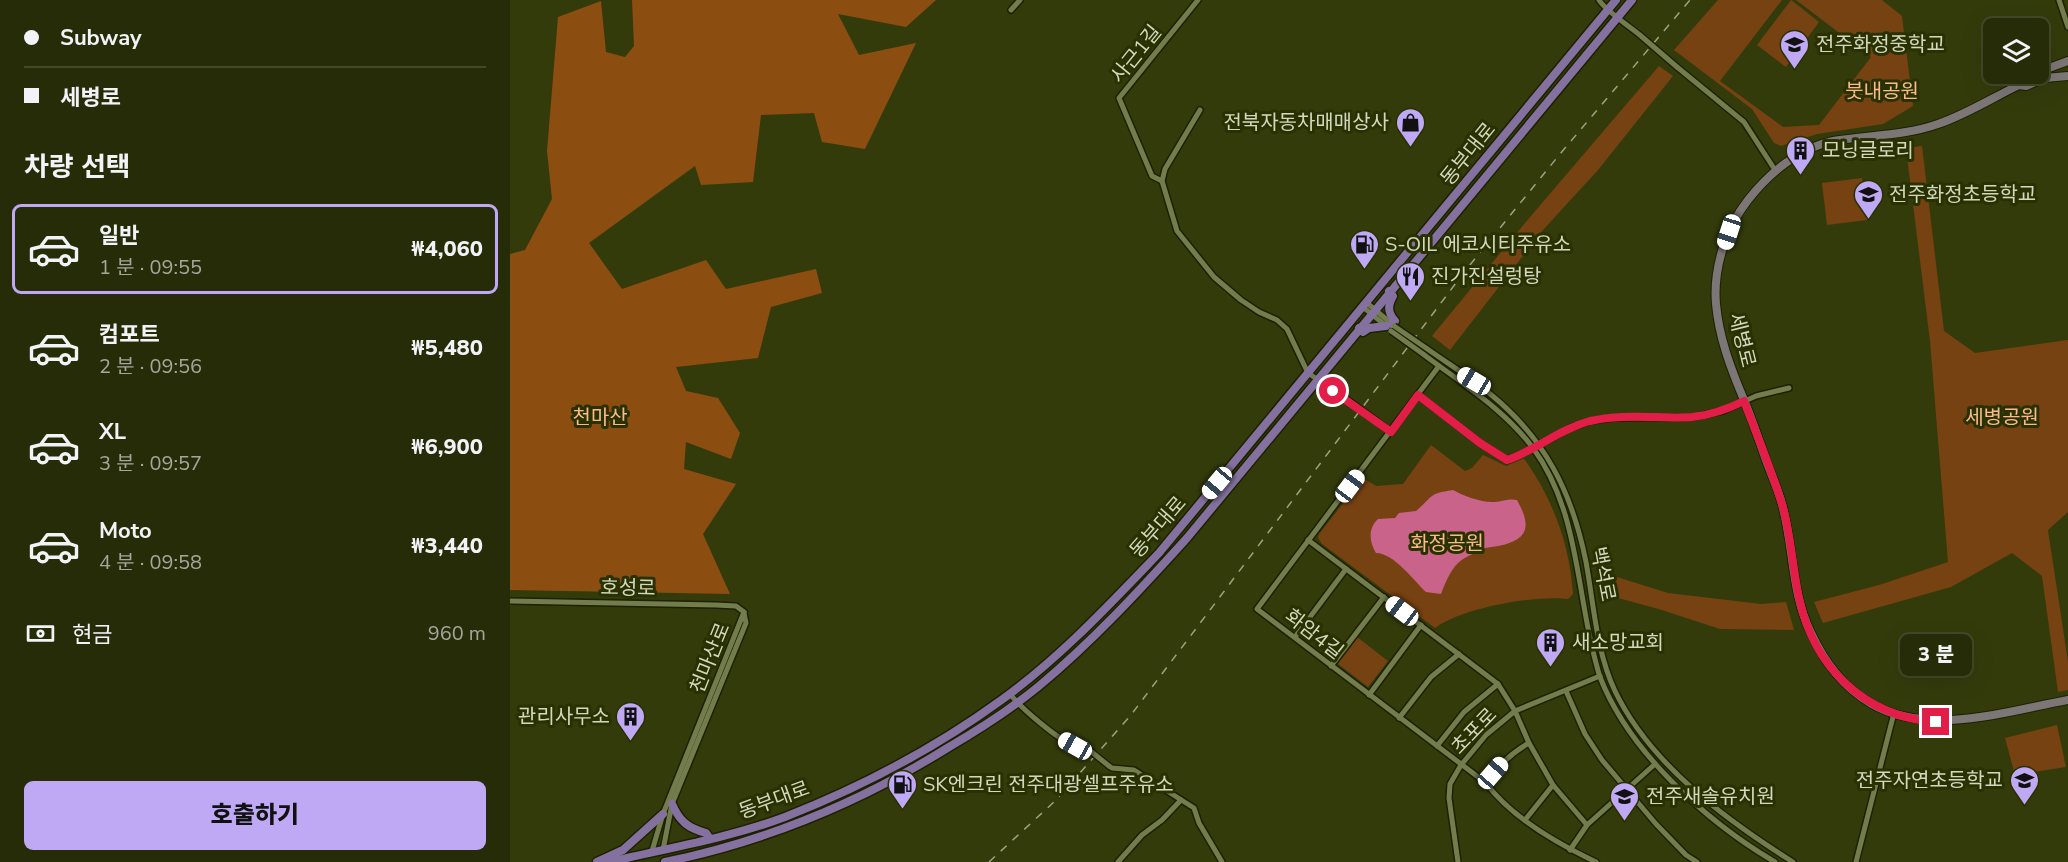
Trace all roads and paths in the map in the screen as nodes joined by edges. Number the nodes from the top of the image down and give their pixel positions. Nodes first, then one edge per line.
1 (1020, 0) edge
2 (1198, 0) edge
3 (1599, 0) edge
4 (1616, 0) edge
5 (1632, 0) edge
6 (2059, 0) edge
7 (1011, 10) dead end
8 (1607, 10) junction
9 (1618, 17) junction
10 (2068, 27) edge
11 (2068, 61) edge
12 (2049, 68) edge
13 (2068, 76) edge
14 (2019, 85) joint
15 (1200, 110) dead end
16 (1775, 170) junction
17 (1162, 181) junction
18 (1389, 291) junction
19 (1365, 305) junction
20 (1373, 312) junction
21 (1391, 327) junction
22 (1359, 328) junction
23 (1425, 351) junction
24 (1439, 366) junction
25 (1308, 373) junction
26 (1316, 380) junction
27 (1789, 388) dead end
28 (1418, 395) junction
29 (1744, 401) junction
30 (1391, 432) junction
31 (1540, 444) junction
32 (1533, 448) junction
33 (1308, 540) junction
34 (1346, 569) junction
35 (1384, 597) junction
36 (510, 601) edge
37 (744, 612) junction
38 (1421, 626) junction
39 (1294, 638) junction
40 (1459, 654) junction
41 (1331, 666) junction
42 (1600, 676) junction
43 (1498, 684) junction
44 (1566, 692) junction
45 (1010, 694) junction
46 (1369, 695) junction
47 (2068, 700) edge
48 (1017, 702) junction
49 (1515, 711) junction
50 (1894, 713) junction
51 (1399, 718) junction
52 (1529, 742) junction
53 (1437, 746) junction
54 (1655, 764) junction
55 (1461, 765) junction
56 (1486, 783) junction
57 (1553, 785) junction
58 (1626, 789) junction
59 (1181, 800) junction
60 (672, 804) junction
61 (663, 814) junction
62 (1525, 820) junction
63 (1587, 825) junction
64 (710, 839) junction
65 (1570, 849) junction
66 (663, 850) junction
67 (652, 851) junction
68 (708, 851) junction
69 (1686, 855) junction
70 (597, 862) edge
71 (610, 862) edge
72 (651, 862) edge
73 (664, 862) edge
74 (698, 862) edge
75 (1118, 862) edge
76 (1222, 862) edge
77 (1458, 862) edge
78 (1596, 862) edge
79 (1680, 862) edge
80 (1697, 862) edge
81 (1775, 862) edge
82 (1793, 862) edge
83 (1856, 862) edge

1 - 7 street
2 - 17 street, 사근1길
3 - 8 street
4 - 8 main road, 동부대로
5 - 9 main road, 동부대로
6 - 10 street
8 - 9 street
8 - 19 main road, 동부대로
9 - 16 street, bridge
9 - 18 main road, 동부대로
11 - 12 street, 세병로
13 - 14 street, 세병로
14 - 16 street, 세병로
15 - 17 street
16 - 29 street, 세병로
17 - 25 street
18 - 20 main road, 동부대로
18 - 21 main road
19 - 20 street, 백석로
19 - 25 main road, 동부대로
20 - 21 street, 백석로
20 - 22 main road, 동부대로
21 - 22 main road
21 - 23 street, 백석로, bridge
22 - 26 main road, 동부대로
23 - 24 street, 백석로
23 - 31 street, 백석로
24 - 28 street, 화암4길
24 - 32 street, 백석로
25 - 26 street
25 - 45 main road, 동부대로
26 - 30 street, bridge
26 - 48 main road, 동부대로
27 - 29 street
28 - 30 street, 화암4길
28 - 32 street
29 - 31 street
29 - 50 street, 세병로
30 - 33 street, 화암4길
31 - 32 street
31 - 82 street, 백석로
32 - 42 street, 백석로
33 - 34 street
33 - 39 street, 화암4길
34 - 35 street
34 - 39 street
35 - 38 street
35 - 41 street
36 - 37 street, 호성로
37 - 60 street, 천마산로
37 - 61 street, 천마산로
38 - 40 street
38 - 46 street
39 - 41 street, 화암4길
40 - 43 street
40 - 51 street
41 - 46 street, 화암4길
42 - 44 street, 초포로
42 - 54 street, 백석로
43 - 49 street
43 - 53 street
44 - 49 street, 초포로
44 - 58 street
45 - 48 street
45 - 64 main road, 동부대로
46 - 51 street, 화암4길
47 - 50 street, 세병로
48 - 59 street, bridge
48 - 68 main road, 동부대로
49 - 52 street
49 - 55 street, 초포로
50 - 83 street
51 - 53 street, 화암4길
52 - 56 street
52 - 57 street
53 - 55 street, 화암4길
54 - 58 street
54 - 81 street, 백석로
55 - 56 street, 화암4길
55 - 77 street, 초포로
56 - 62 street, 화암4길
57 - 62 street
57 - 63 street
58 - 63 street
58 - 69 street
59 - 75 street
59 - 76 street
60 - 64 main road
60 - 66 street, 천마산로
61 - 67 street, 천마산로
61 - 70 main road
62 - 65 street, 화암4길
63 - 65 street
64 - 66 main road, 동부대로
65 - 78 street, 화암4길
66 - 67 main road, 동부대로
66 - 73 main road
67 - 71 main road, 동부대로
67 - 72 main road
68 - 73 main road, 동부대로
68 - 74 main road
69 - 79 street
69 - 80 street

